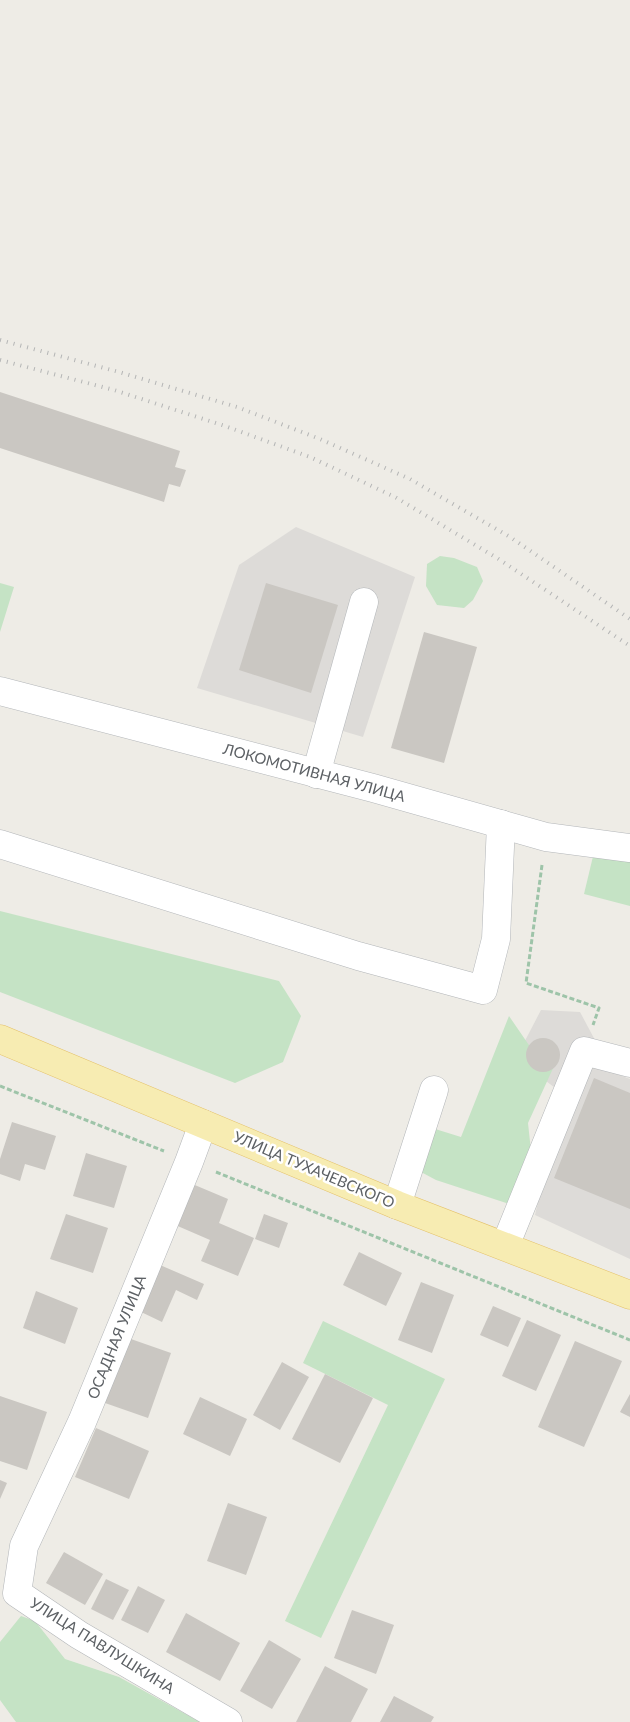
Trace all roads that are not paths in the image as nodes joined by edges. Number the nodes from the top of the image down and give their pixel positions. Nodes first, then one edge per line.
1 (364, 602) dead end
2 (0, 691) edge
3 (316, 774) junction
4 (501, 824) junction
5 (0, 844) edge
6 (630, 848) edge
7 (0, 1038) edge
8 (630, 1063) edge
9 (434, 1090) dead end
10 (203, 1124) junction
11 (397, 1205) junction
12 (505, 1246) junction
13 (630, 1295) edge
14 (24, 1546) joint
15 (228, 1722) edge

1 - 3 street
2 - 3 street, ЛОКОМОТИВНАЯ УЛИЦА
3 - 4 street, ЛОКОМОТИВНАЯ УЛИЦА
4 - 5 street
4 - 6 street, ЛОКОМОТИВНАЯ УЛИЦА
7 - 10 main road, УЛИЦА ТУХАЧЕВСКОГО
8 - 12 street
9 - 11 street
10 - 11 main road, УЛИЦА ТУХАЧЕВСКОГО
10 - 14 street, ОСАДНАЯ УЛИЦА
11 - 12 main road, УЛИЦА ТУХАЧЕВСКОГО
12 - 13 main road, УЛИЦА ТУХАЧЕВСКОГО
14 - 15 street, УЛИЦА ПАВЛУШКИНА

